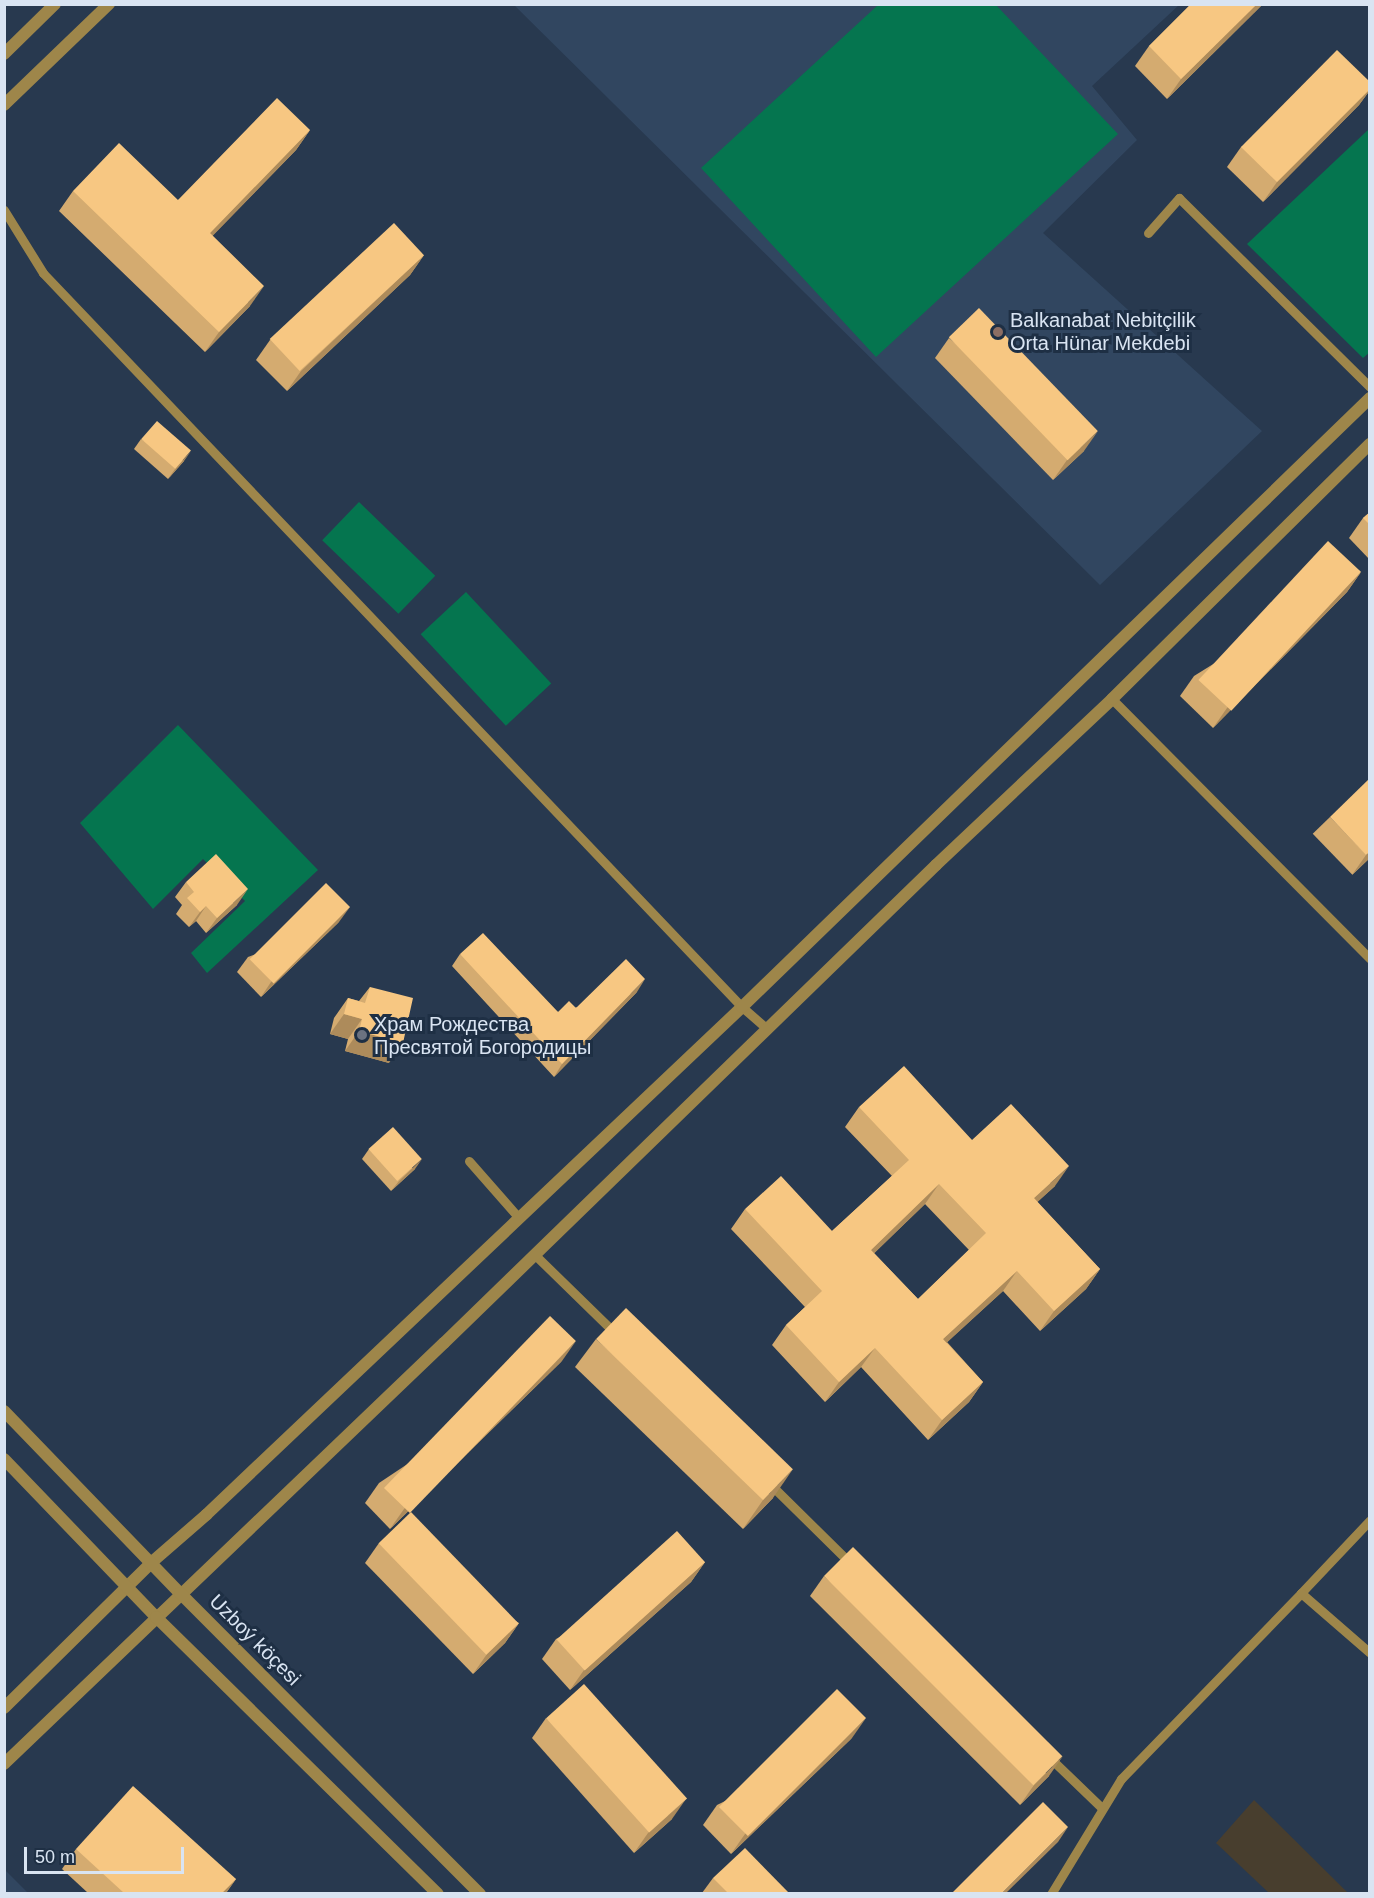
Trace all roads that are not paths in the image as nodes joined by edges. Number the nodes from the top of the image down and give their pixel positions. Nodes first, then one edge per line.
1 (55, 4) edge
2 (109, 4) edge
3 (4, 54) edge
4 (4, 105) edge
5 (4, 210) edge
6 (1149, 233) dead end
7 (1370, 387) edge
8 (1370, 398) edge
9 (1370, 444) edge
10 (1112, 699) junction
11 (1370, 959) edge
12 (742, 1007) junction
13 (767, 1029) junction
14 (469, 1161) dead end
15 (519, 1218) junction
16 (535, 1255) junction
17 (620, 1338) edge
18 (4, 1411) edge
19 (4, 1459) edge
20 (765, 1480) edge
21 (1370, 1520) edge
22 (152, 1562) junction
23 (859, 1571) edge
24 (128, 1587) junction
25 (180, 1593) junction
26 (1301, 1593) junction
27 (156, 1617) junction
28 (1370, 1653) edge
29 (4, 1708) edge
30 (1044, 1751) edge
31 (4, 1764) edge
32 (1102, 1808) junction
33 (438, 1893) edge
34 (480, 1893) edge
35 (1051, 1893) edge

1 - 3 street
2 - 4 street
5 - 12 lane
6 - 7 lane
8 - 12 street
9 - 10 street
10 - 11 lane
10 - 13 street
12 - 13 lane
12 - 15 street
13 - 16 street
14 - 15 lane
15 - 22 street
16 - 17 lane
16 - 25 street
18 - 22 street, Uzboý köçesi
19 - 24 street
20 - 23 lane
21 - 26 lane
22 - 24 street
22 - 25 street, Uzboý köçesi
24 - 27 street
24 - 29 street
25 - 27 street
25 - 34 street, Uzboý köçesi
26 - 28 lane
26 - 32 lane
27 - 31 street
27 - 33 street
30 - 32 lane
32 - 35 lane

